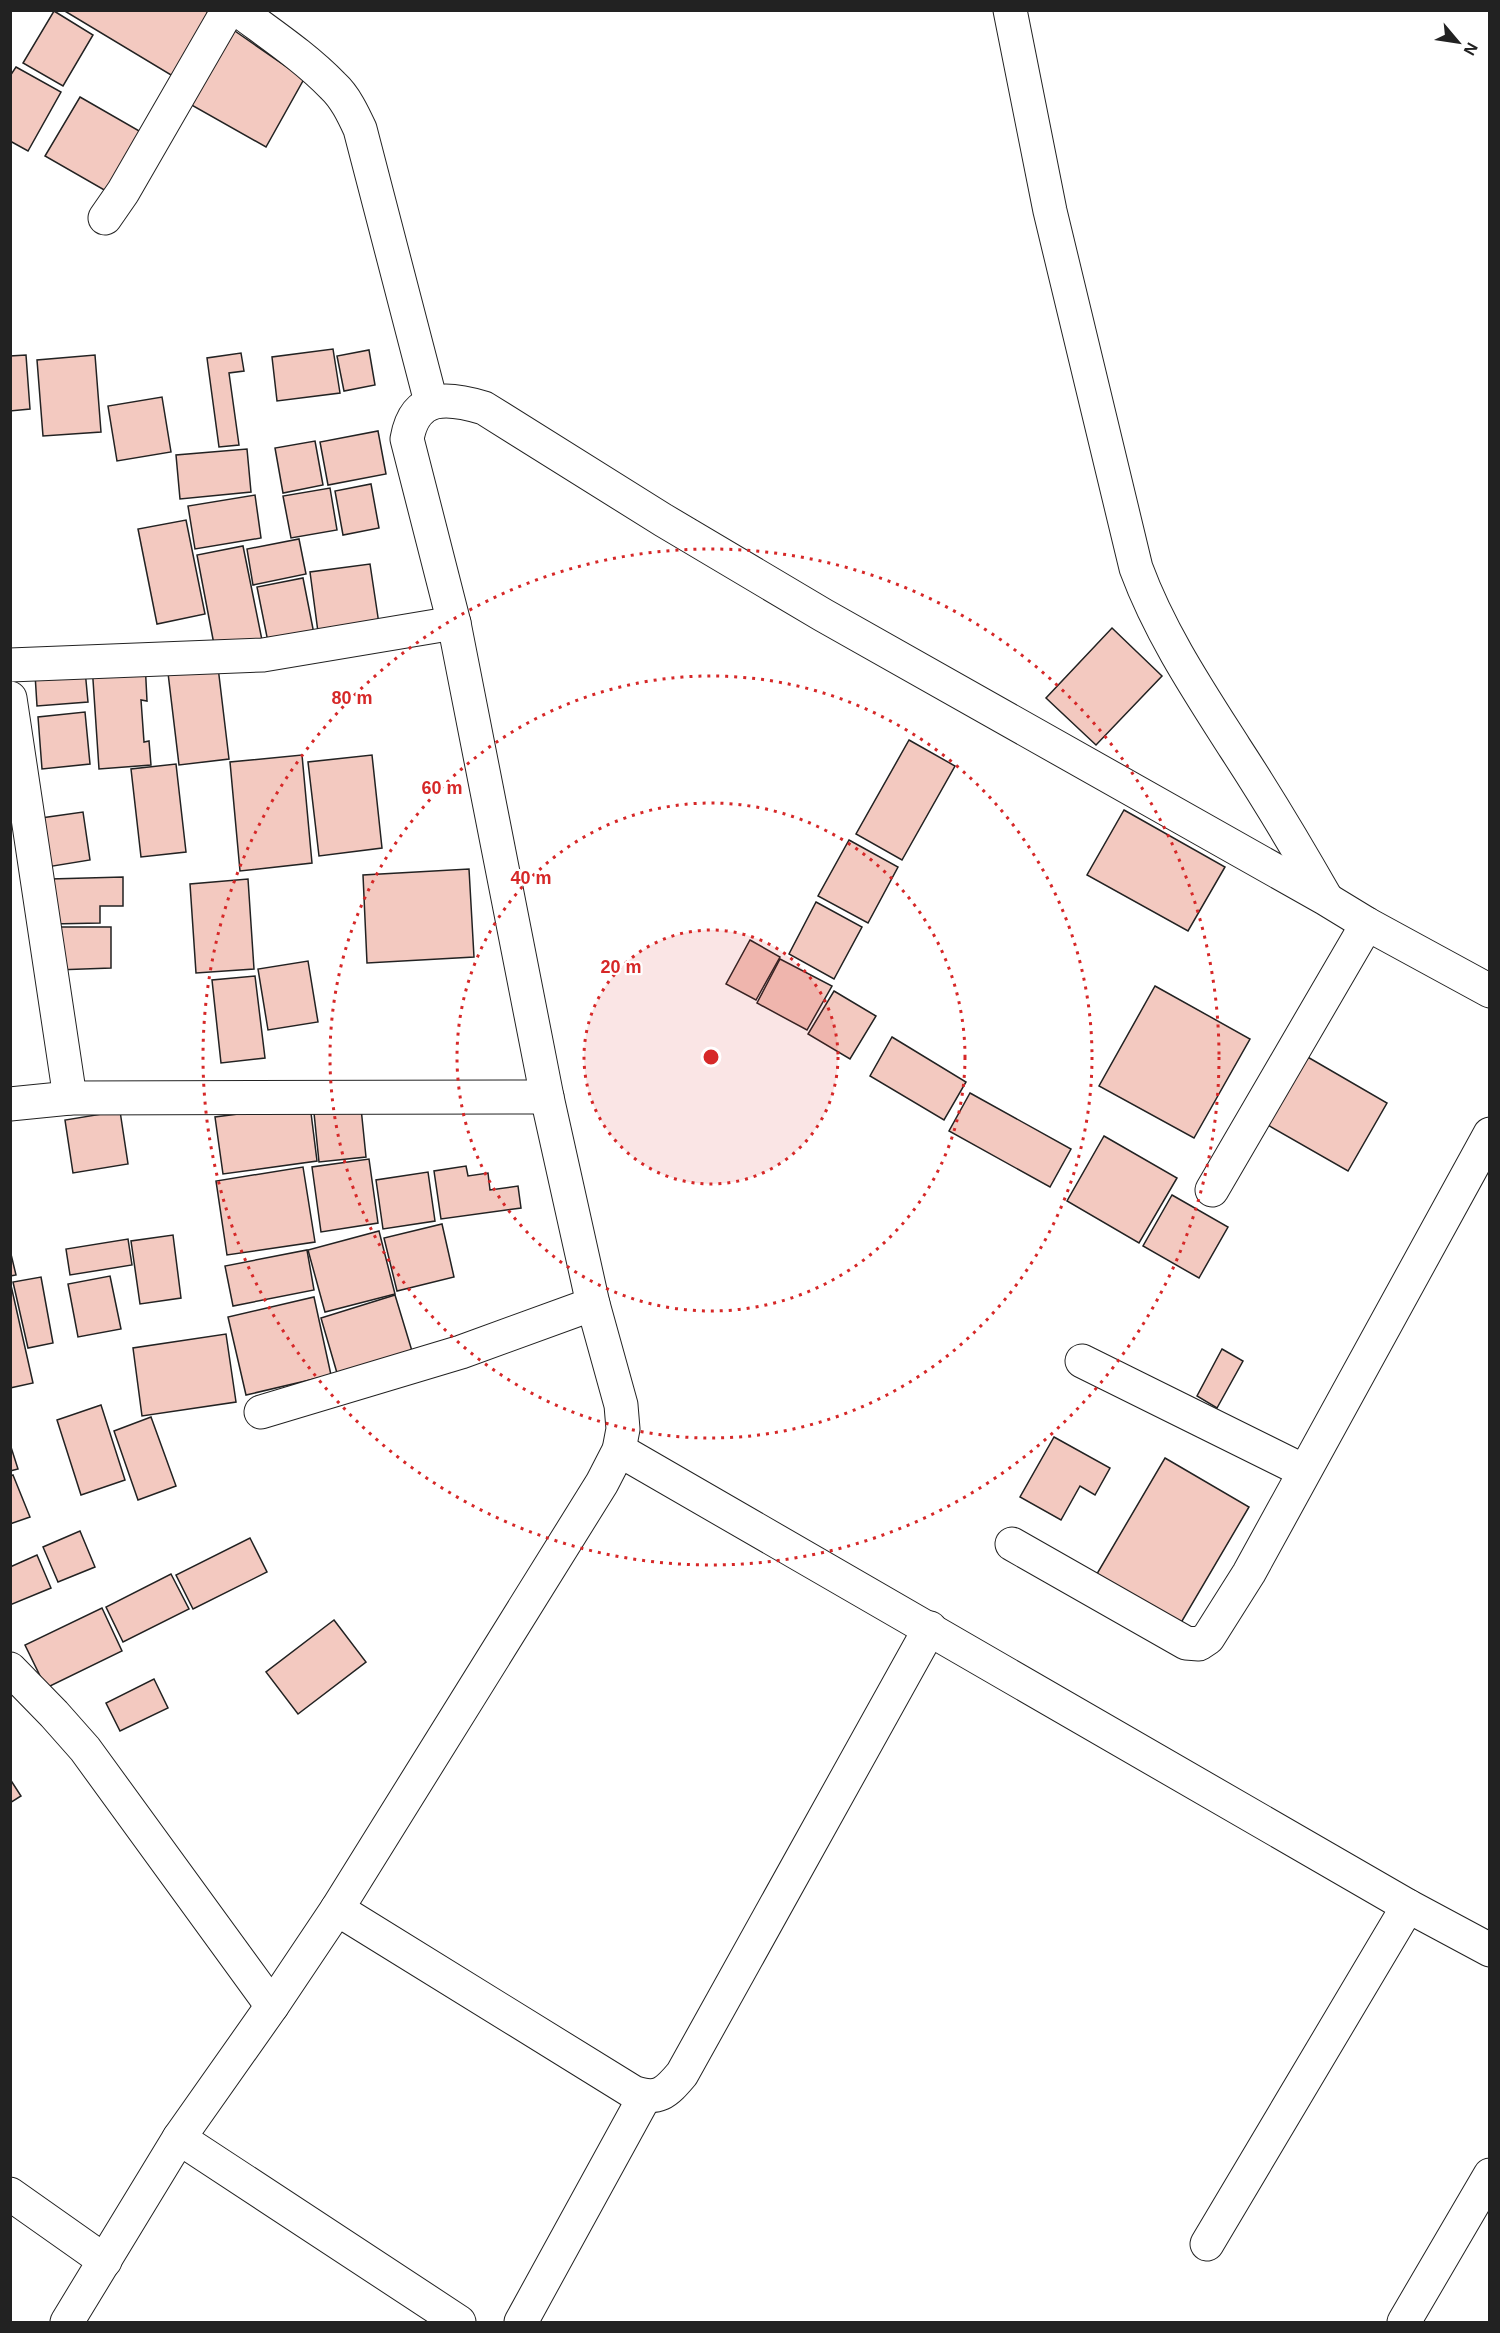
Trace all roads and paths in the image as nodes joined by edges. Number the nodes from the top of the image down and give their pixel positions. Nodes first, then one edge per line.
1 (228, 10) edge
2 (238, 10) edge
3 (1010, 10) edge
4 (105, 218) dead end
5 (431, 402) junction
6 (454, 624) junction
7 (10, 665) edge
8 (10, 698) edge
9 (11, 704) edge
10 (1326, 899) junction
11 (1367, 924) junction
12 (1490, 991) edge
13 (547, 1097) junction
14 (70, 1098) junction
15 (10, 1104) edge
16 (1490, 1134) edge
17 (1212, 1191) dead end
18 (593, 1304) junction
19 (1082, 1361) dead end
20 (261, 1412) dead end
21 (619, 1450) junction
22 (1304, 1471) junction
23 (1012, 1544) dead end
24 (930, 1628) junction
25 (10, 1669) edge
26 (1408, 1906) junction
27 (337, 1909) junction
28 (1490, 1950) edge
29 (272, 2006) junction
30 (645, 2096) junction
31 (179, 2138) junction
32 (1490, 2175) edge
33 (10, 2194) edge
34 (1207, 2244) dead end
35 (105, 2261) junction
36 (67, 2322) edge
37 (459, 2322) edge
38 (520, 2322) edge
39 (1404, 2322) edge

1 - 4 street
2 - 5 street
3 - 10 street
5 - 6 street
5 - 10 street
6 - 7 street
6 - 13 street
8 - 9 street
9 - 14 street
10 - 11 street
11 - 12 street
11 - 17 street
13 - 14 street
13 - 18 street
14 - 15 street
16 - 22 street
18 - 20 street
18 - 21 street
19 - 22 street
21 - 24 street
21 - 27 street
22 - 23 street
24 - 26 street
24 - 30 street
25 - 29 street
26 - 28 street
26 - 34 street
27 - 29 street
27 - 30 street
29 - 31 street
30 - 38 street
31 - 35 street
31 - 37 street
32 - 39 street
33 - 35 street
35 - 36 street

